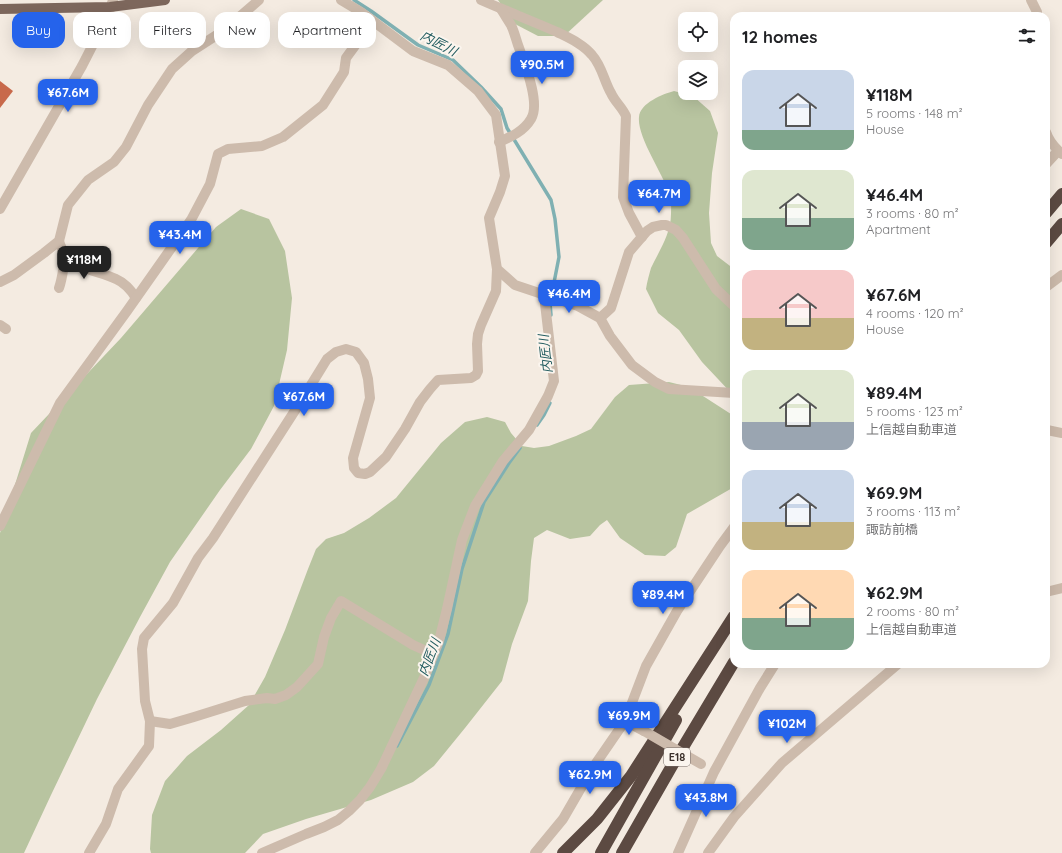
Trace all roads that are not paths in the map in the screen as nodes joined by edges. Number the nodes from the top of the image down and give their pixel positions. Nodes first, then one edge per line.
1 (165, 0) edge
2 (259, 0) edge
3 (341, 0) edge
4 (481, 0) edge
5 (1031, 0) edge
6 (111, 4) edge
7 (0, 9) edge
8 (501, 9) junction
9 (361, 12) edge
10 (1036, 12) edge
11 (376, 23) edge
12 (353, 48) edge
13 (1050, 140) edge
14 (499, 142) junction
15 (1060, 152) edge
16 (1050, 161) edge
17 (1062, 194) edge
18 (1050, 208) edge
19 (0, 209) edge
20 (1062, 224) edge
21 (642, 237) junction
22 (1050, 238) edge
23 (59, 241) junction
24 (66, 256) junction
25 (497, 269) junction
26 (1062, 275) edge
27 (0, 282) edge
28 (1050, 284) edge
29 (59, 288) dead end
30 (544, 295) junction
31 (136, 298) junction
32 (730, 302) edge
33 (600, 318) junction
34 (730, 393) edge
35 (1050, 430) edge
36 (1062, 432) edge
37 (0, 526) edge
38 (730, 532) edge
39 (1062, 588) edge
40 (1050, 591) edge
41 (730, 622) edge
42 (730, 632) edge
43 (434, 654) junction
44 (730, 668) edge
45 (772, 668) edge
46 (893, 668) edge
47 (150, 721) junction
48 (625, 721) junction
49 (714, 772) junction
50 (89, 853) edge
51 (262, 853) edge
52 (535, 853) edge
53 (563, 853) edge
54 (601, 853) edge
55 (623, 853) edge
56 (678, 853) edge
57 (708, 853) edge

1 - 6 main road
2 - 23 street
3 - 9 street
4 - 8 street
5 - 10 street
6 - 7 main road
6 - 19 street
8 - 14 street
8 - 21 street
11 - 14 street
12 - 31 street
13 - 15 street
14 - 25 street
15 - 16 street
17 - 18 highway
20 - 22 highway
21 - 32 street
21 - 33 street
23 - 24 street
23 - 27 street
24 - 29 street
24 - 31 street
25 - 30 street
25 - 47 street
26 - 28 street
30 - 33 street
30 - 43 street
31 - 37 street
33 - 34 street
35 - 36 street
38 - 48 street
39 - 40 street
41 - 53 highway
42 - 54 highway, E18
43 - 47 street
43 - 51 street
44 - 55 highway, E18
45 - 49 street
46 - 57 street
47 - 50 street
48 - 49 street, bridge
48 - 52 street
49 - 56 street

